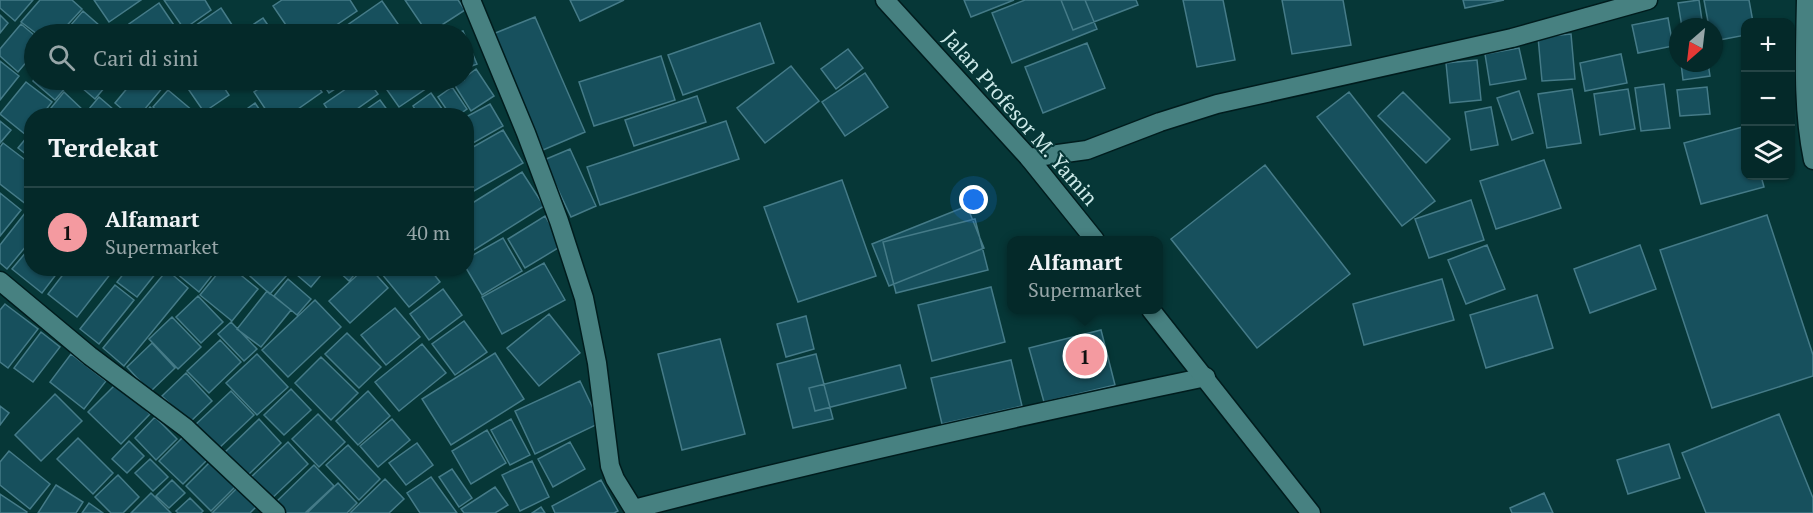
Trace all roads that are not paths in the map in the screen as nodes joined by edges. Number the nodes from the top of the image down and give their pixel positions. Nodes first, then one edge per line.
1 (471, 0) edge
2 (885, 0) edge
3 (1648, 0) edge
4 (1806, 0) edge
5 (1029, 158) junction
6 (1813, 160) edge
7 (1092, 236) edge
8 (0, 281) edge
9 (1155, 314) edge
10 (1206, 376) junction
11 (635, 511) edge
12 (276, 513) edge
13 (1311, 513) edge

1 - 11 street
2 - 5 street, Jalan Profesor M. Yamin
3 - 5 street
4 - 6 street
5 - 7 street, Jalan Profesor M. Yamin
8 - 12 street
9 - 10 street
10 - 11 street
10 - 13 street

